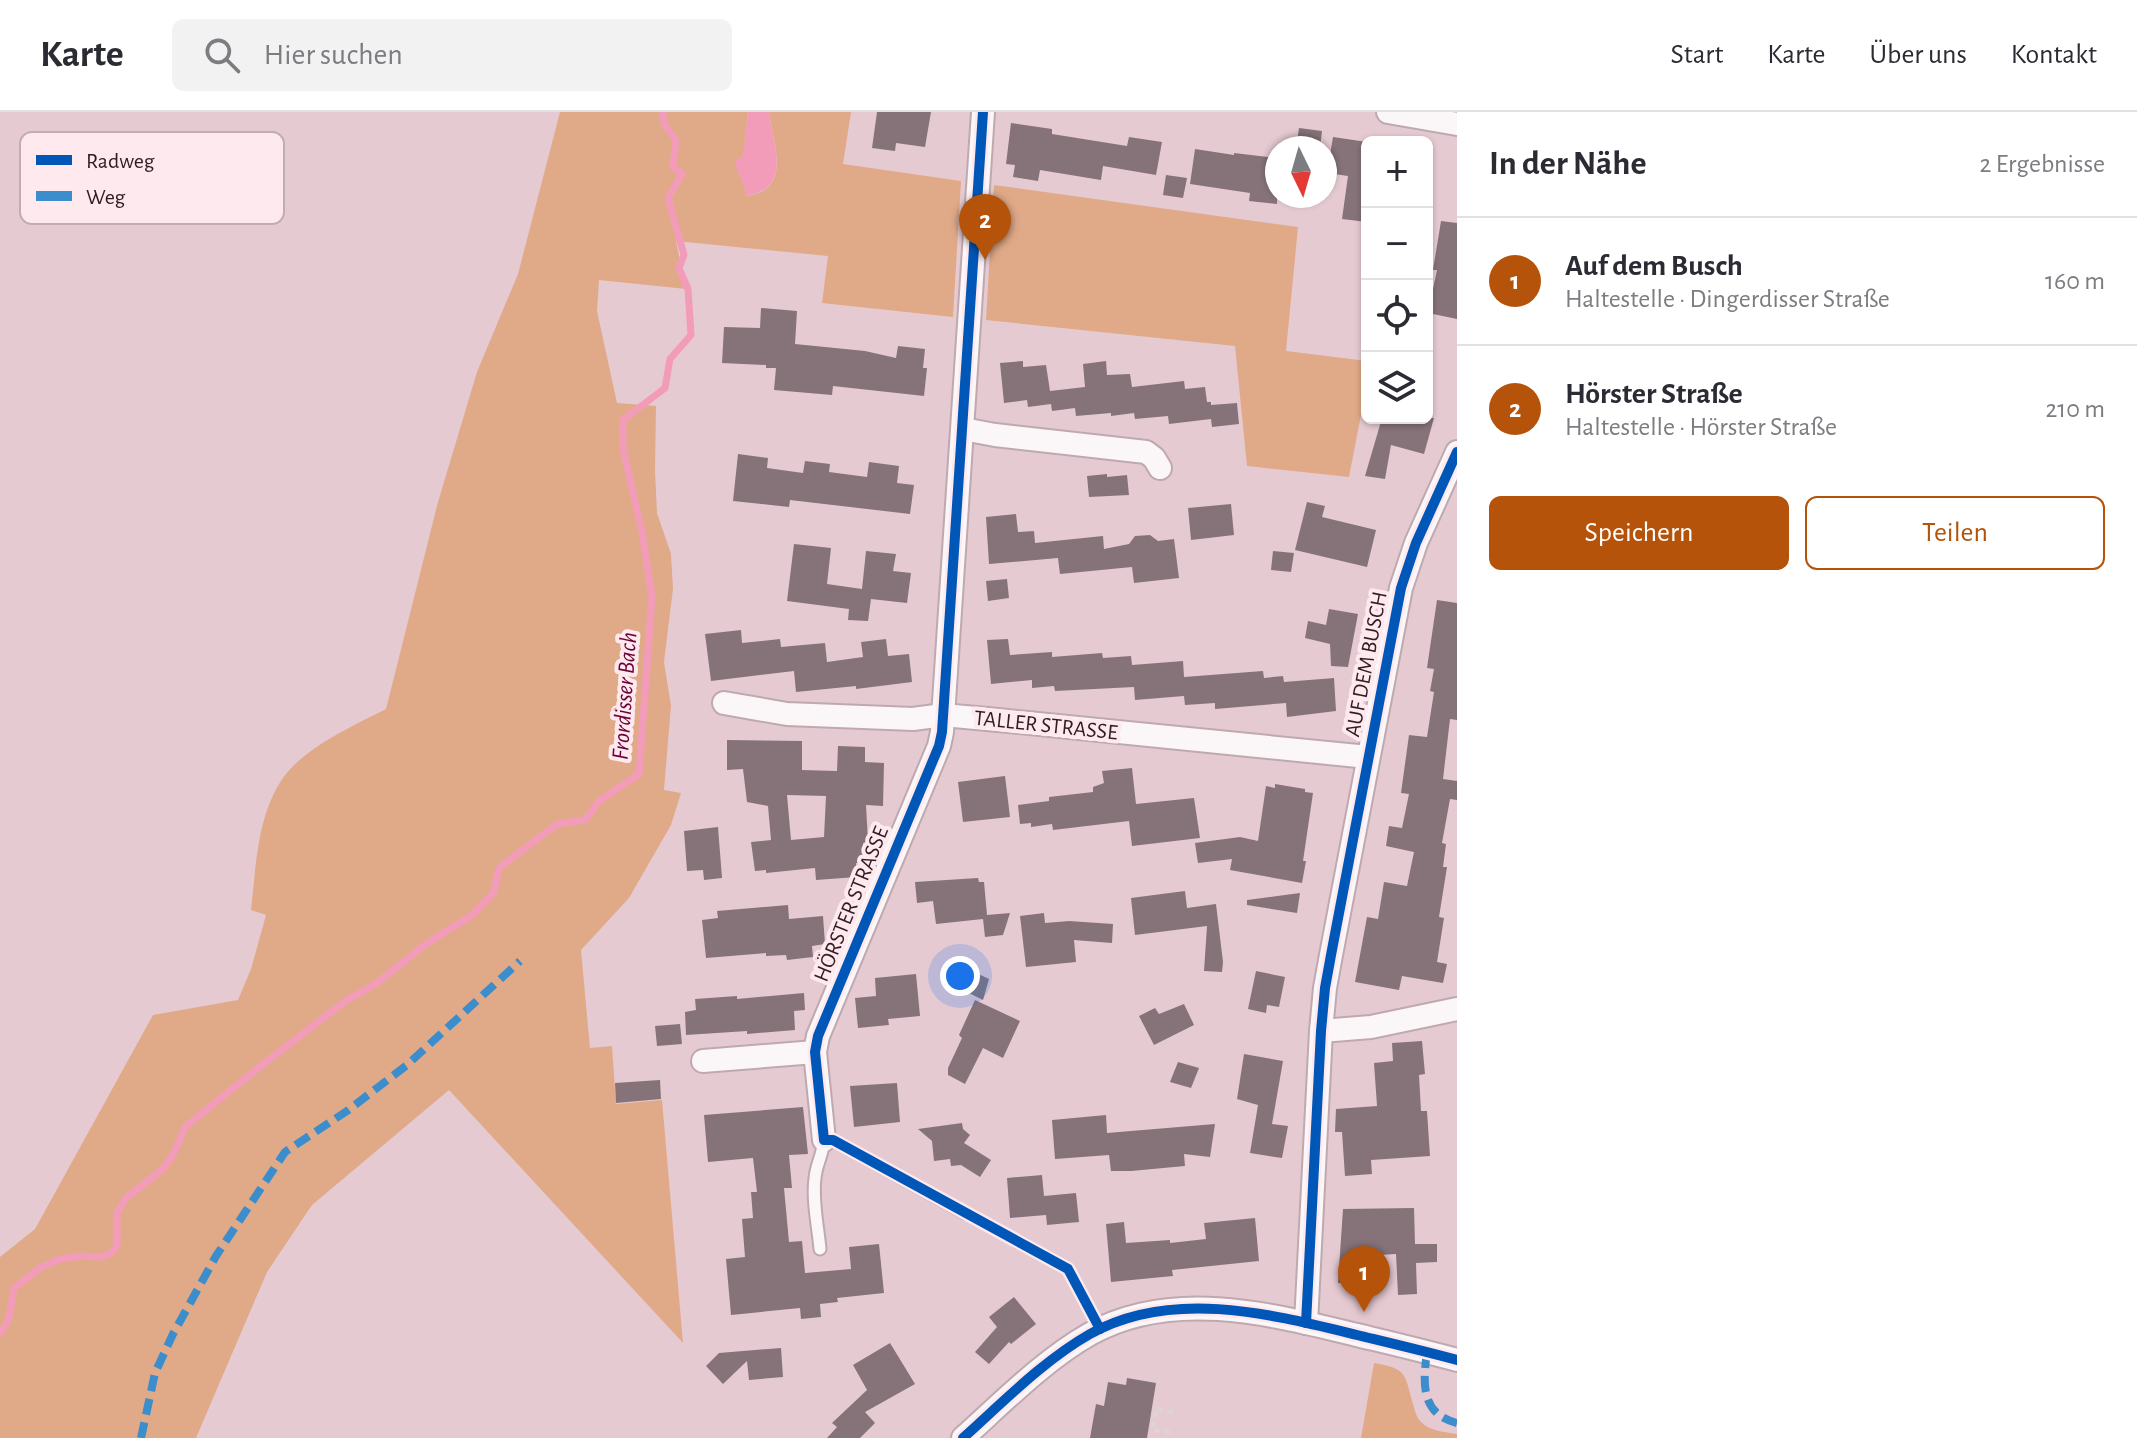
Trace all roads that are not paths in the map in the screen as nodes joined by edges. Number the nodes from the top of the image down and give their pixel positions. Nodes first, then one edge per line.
1 (983, 112) edge
2 (1388, 112) edge
3 (1457, 124) edge
4 (963, 429) junction
5 (1454, 466) edge
6 (1160, 468) dead end
7 (724, 703) dead end
8 (943, 715) junction
9 (1368, 757) junction
10 (1457, 1009) edge
11 (1321, 1031) junction
12 (815, 1052) junction
13 (703, 1061) dead end
14 (824, 1140) junction
15 (965, 1213) dead end
16 (1017, 1241) dead end
17 (820, 1249) dead end
18 (1306, 1323) junction
19 (1100, 1329) junction
20 (1457, 1360) edge
21 (963, 1438) edge

1 - 4 street, HÖRSTER STRASSE
2 - 3 street
4 - 6 street
4 - 8 street, HÖRSTER STRASSE
5 - 9 street, AUF DEM BUSCH
7 - 8 street, TALLER STRASSE
8 - 9 street, TALLER STRASSE
8 - 12 street, HÖRSTER STRASSE
9 - 11 street, AUF DEM BUSCH
10 - 11 street
11 - 18 street, AUF DEM BUSCH
12 - 13 street
12 - 14 street, HÖRSTER STRASSE
14 - 15 lane
14 - 17 lane, HÖRSTER STRASSE
16 - 19 lane
18 - 19 street
18 - 20 street
19 - 21 street

